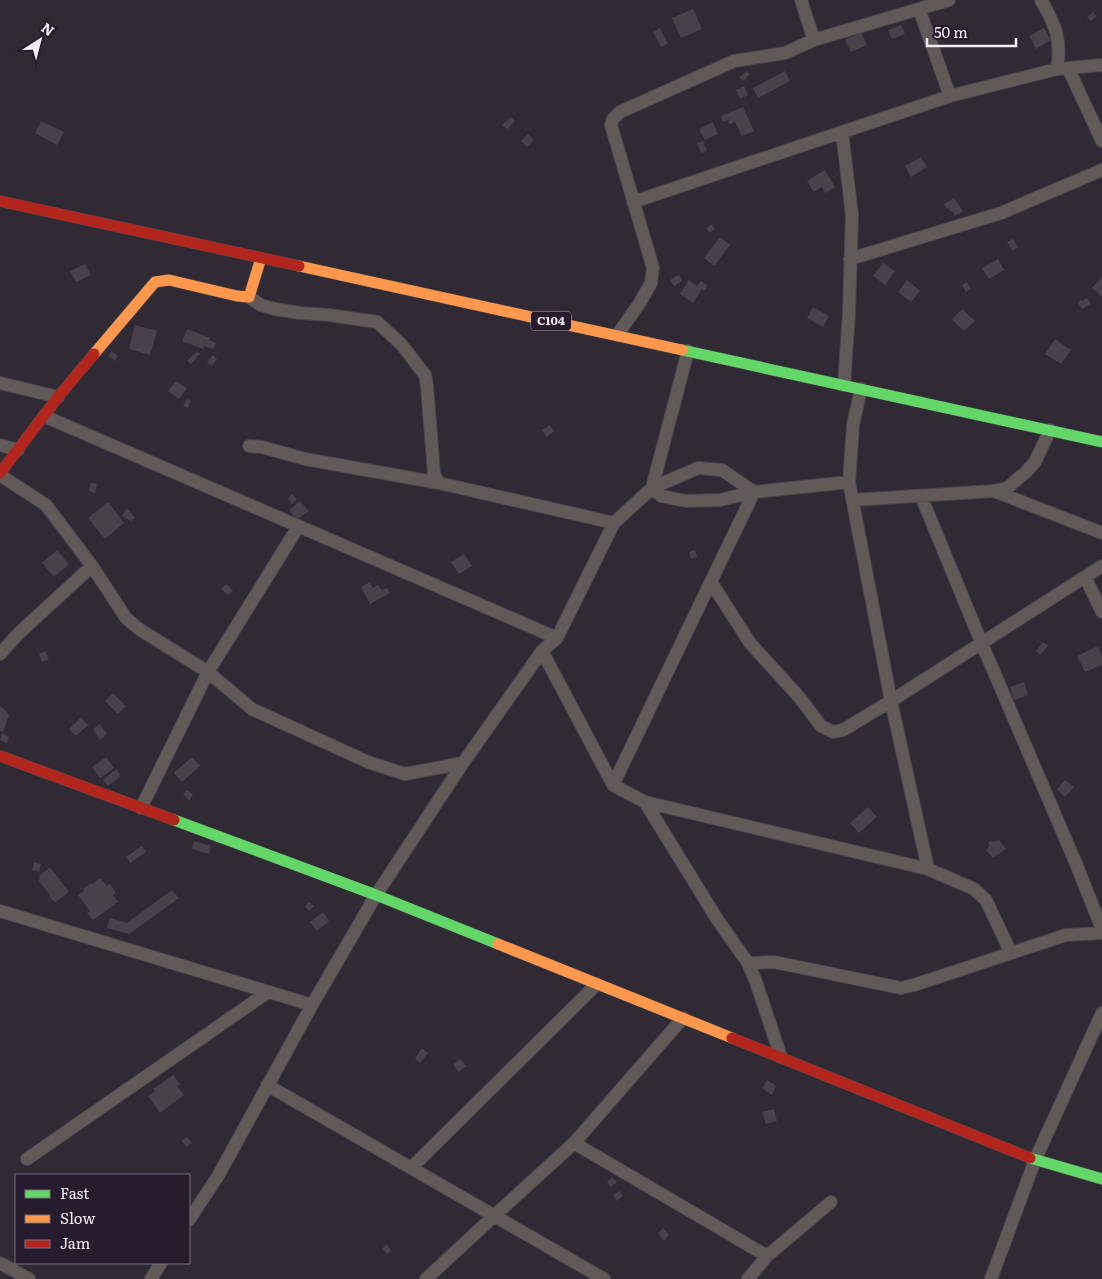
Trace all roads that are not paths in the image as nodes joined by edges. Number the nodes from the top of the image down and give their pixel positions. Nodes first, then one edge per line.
1 (801, 0) edge
2 (949, 0) edge
3 (1040, 0) edge
4 (919, 9) junction
5 (814, 40) junction
6 (1102, 65) edge
7 (1062, 69) junction
8 (950, 96) junction
9 (842, 132) junction
10 (1102, 141) edge
11 (1102, 170) edge
12 (0, 201) edge
13 (633, 202) junction
14 (261, 258) junction
15 (850, 259) junction
16 (249, 296) junction
17 (616, 335) junction
18 (688, 351) junction
19 (0, 383) edge
20 (844, 385) junction
21 (861, 389) junction
22 (58, 397) junction
23 (44, 416) junction
24 (1050, 430) junction
25 (1102, 441) edge
26 (0, 445) edge
27 (249, 446) dead end
28 (18, 450) junction
29 (0, 474) edge
30 (849, 482) junction
31 (439, 483) junction
32 (652, 488) junction
33 (754, 492) junction
34 (994, 492) junction
35 (921, 496) junction
36 (852, 500) junction
37 (614, 523) junction
38 (298, 527) junction
39 (1102, 533) edge
40 (92, 566) junction
41 (1102, 566) edge
42 (1085, 576) junction
43 (711, 582) junction
44 (1102, 612) edge
45 (557, 638) junction
46 (982, 644) junction
47 (542, 651) junction
48 (0, 654) edge
49 (208, 672) junction
50 (891, 701) junction
51 (0, 756) edge
52 (463, 763) junction
53 (614, 785) junction
54 (645, 802) junction
55 (141, 808) junction
56 (928, 869) junction
57 (376, 895) junction
58 (0, 911) edge
59 (1102, 929) edge
60 (1102, 933) edge
61 (1011, 953) junction
62 (748, 963) junction
63 (597, 984) junction
64 (268, 992) junction
65 (312, 1005) junction
66 (1102, 1013) edge
67 (683, 1018) junction
68 (1097, 1038) edge
69 (781, 1057) junction
70 (267, 1085) junction
71 (574, 1143) junction
72 (27, 1159) dead end
73 (1035, 1160) junction
74 (411, 1168) junction
75 (1102, 1180) edge
76 (831, 1202) dead end
77 (494, 1216) junction
78 (190, 1218) edge
79 (767, 1256) junction
80 (0, 1263) edge
81 (160, 1264) edge
82 (29, 1279) edge
83 (151, 1279) edge
84 (426, 1279) edge
85 (604, 1279) edge
86 (748, 1279) edge
87 (991, 1279) edge

1 - 5 street
2 - 4 street
3 - 7 street
4 - 5 street
4 - 8 street
5 - 13 street
6 - 7 street
7 - 8 street
7 - 10 street
8 - 9 street
9 - 13 street
9 - 15 street
11 - 15 street
12 - 14 main road, C104
13 - 17 street
14 - 16 main road
14 - 17 main road, C104
15 - 20 street
16 - 22 main road
16 - 31 street
17 - 18 main road, C104
18 - 20 main road, C104
18 - 32 street
19 - 22 street
20 - 21 main road, C104
21 - 24 main road, C104
21 - 30 street
22 - 23 main road
23 - 28 main road
23 - 38 street
24 - 25 main road, C104
24 - 34 street
26 - 28 street
27 - 31 street
28 - 29 main road
29 - 40 street
30 - 33 street
30 - 36 street
31 - 37 street
32 - 33 street
32 - 33 street
32 - 37 street
33 - 43 street
34 - 35 street
34 - 39 street
35 - 36 street
35 - 46 street
36 - 50 street
37 - 45 street
38 - 45 street
38 - 49 street
40 - 48 street
40 - 49 street
41 - 42 street
42 - 44 street
42 - 46 street
43 - 50 street
43 - 53 street
45 - 47 street
46 - 50 street
46 - 59 street
47 - 52 street
47 - 53 street
49 - 52 street
49 - 55 street
50 - 56 street
51 - 55 main road
52 - 57 street
53 - 54 street
54 - 56 street
54 - 62 street
55 - 57 main road
56 - 61 street
57 - 63 main road
57 - 65 street
58 - 64 street
60 - 61 street
61 - 62 street
62 - 69 street
63 - 67 main road
63 - 74 street
64 - 65 street
64 - 72 street
65 - 70 street
66 - 68 street
67 - 69 main road
67 - 71 street
68 - 73 street
69 - 73 main road
70 - 74 street
70 - 78 street
71 - 77 street
71 - 79 street
73 - 75 main road
73 - 87 street
74 - 77 street
76 - 79 street
77 - 84 street
77 - 85 street
79 - 86 street
80 - 82 street
81 - 83 street

